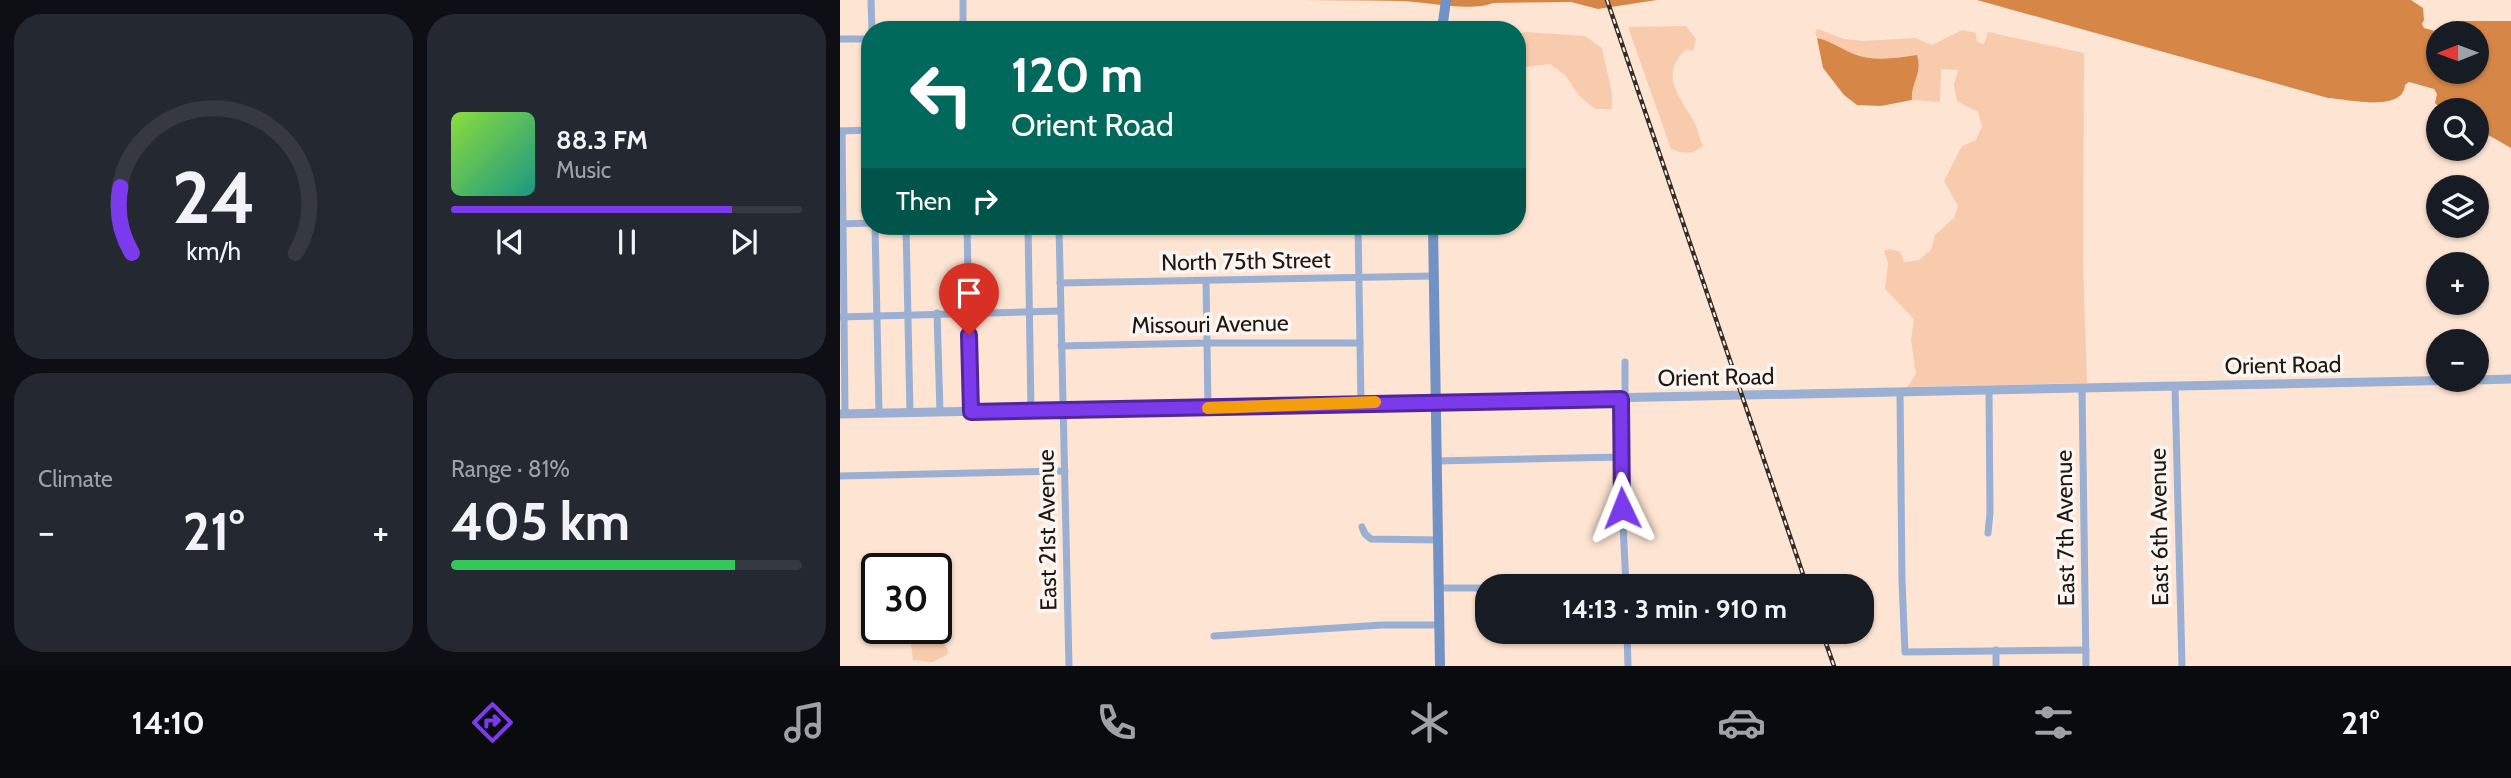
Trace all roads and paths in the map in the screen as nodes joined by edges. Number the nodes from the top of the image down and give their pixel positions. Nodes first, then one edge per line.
1 (871, 0) edge
2 (963, 0) edge
3 (1446, 0) edge
4 (872, 21) edge
5 (963, 21) edge
6 (1443, 21) edge
7 (840, 39) edge
8 (861, 39) edge
9 (861, 130) edge
10 (841, 131) edge
11 (861, 223) edge
12 (842, 224) edge
13 (875, 235) edge
14 (906, 235) edge
15 (967, 235) edge
16 (1028, 235) edge
17 (1059, 235) edge
18 (1358, 235) edge
19 (1433, 235) edge
20 (1433, 276) junction
21 (1359, 279) junction
22 (1206, 281) junction
23 (1060, 283) junction
24 (1029, 311) junction
25 (1060, 311) junction
26 (968, 312) junction
27 (937, 313) junction
28 (908, 314) junction
29 (876, 315) junction
30 (842, 316) edge
31 (1207, 343) junction
32 (1360, 343) junction
33 (1061, 346) junction
34 (1625, 362) dead end
35 (2511, 379) edge
36 (2489, 380) edge
37 (2426, 381) edge
38 (2175, 387) junction
39 (2082, 389) junction
40 (1989, 390) junction
41 (1900, 392) junction
42 (1623, 399) junction
43 (1435, 401) junction
44 (1361, 402) junction
45 (1208, 408) junction
46 (1063, 410) junction
47 (1031, 411) junction
48 (940, 412) junction
49 (971, 412) junction
50 (879, 413) junction
51 (910, 413) junction
52 (842, 414) edge
53 (1621, 457) junction
54 (1436, 461) junction
55 (1065, 471) junction
56 (840, 476) edge
57 (1362, 527) dead end
58 (1988, 533) dead end
59 (1438, 540) junction
60 (1626, 574) edge
61 (1475, 587) edge
62 (1439, 588) junction
63 (1440, 625) junction
64 (1214, 636) dead end
65 (1627, 644) edge
66 (1996, 650) junction
67 (2086, 650) junction
68 (1069, 666) edge
69 (1440, 666) edge
70 (1628, 666) edge
71 (1996, 666) edge
72 (2086, 666) edge
73 (2182, 666) edge

1 - 4 street
2 - 5 street
3 - 6 main road
7 - 8 street
9 - 10 street
10 - 12 street
11 - 12 street
12 - 30 street
13 - 29 street
14 - 28 street
15 - 26 street
16 - 24 street
17 - 23 street, East 21st Avenue
18 - 21 street
19 - 20 main road
20 - 21 street, North 75th Street
20 - 43 main road
21 - 22 street, North 75th Street
21 - 32 street
22 - 23 street, North 75th Street
22 - 31 street
23 - 25 street, East 21st Avenue
24 - 25 street
24 - 26 street
24 - 47 street
25 - 33 street, East 21st Avenue
26 - 27 street
26 - 49 street
27 - 28 street
27 - 48 street
28 - 29 street
28 - 51 street
29 - 30 street
29 - 50 street
30 - 52 street
31 - 32 street, Missouri Avenue
31 - 33 street, Missouri Avenue
31 - 45 street
32 - 44 street
33 - 46 street, East 21st Avenue
34 - 42 street
35 - 36 street
37 - 38 street, Orient Road
38 - 39 street, Orient Road
38 - 73 street, East 6th Avenue
39 - 40 street, Orient Road
39 - 67 street, East 7th Avenue
40 - 41 street, Orient Road
40 - 58 street
41 - 42 street, Orient Road
41 - 66 street
42 - 43 street, Orient Road
42 - 53 street
43 - 44 street, Orient Road
43 - 54 main road
44 - 45 street, Orient Road
45 - 46 street, Orient Road
46 - 47 street, Orient Road
46 - 55 street, East 21st Avenue
47 - 49 street, Orient Road
48 - 49 street, Orient Road
48 - 51 street, Orient Road
50 - 51 street, Orient Road
50 - 52 street, Orient Road
53 - 54 street
53 - 60 street
54 - 59 main road
55 - 56 street
55 - 68 street, East 21st Avenue
57 - 59 street
59 - 62 main road
61 - 62 street
62 - 63 main road
63 - 64 street
63 - 69 main road
65 - 70 street
66 - 67 street
66 - 71 street
67 - 72 street, East 7th Avenue

